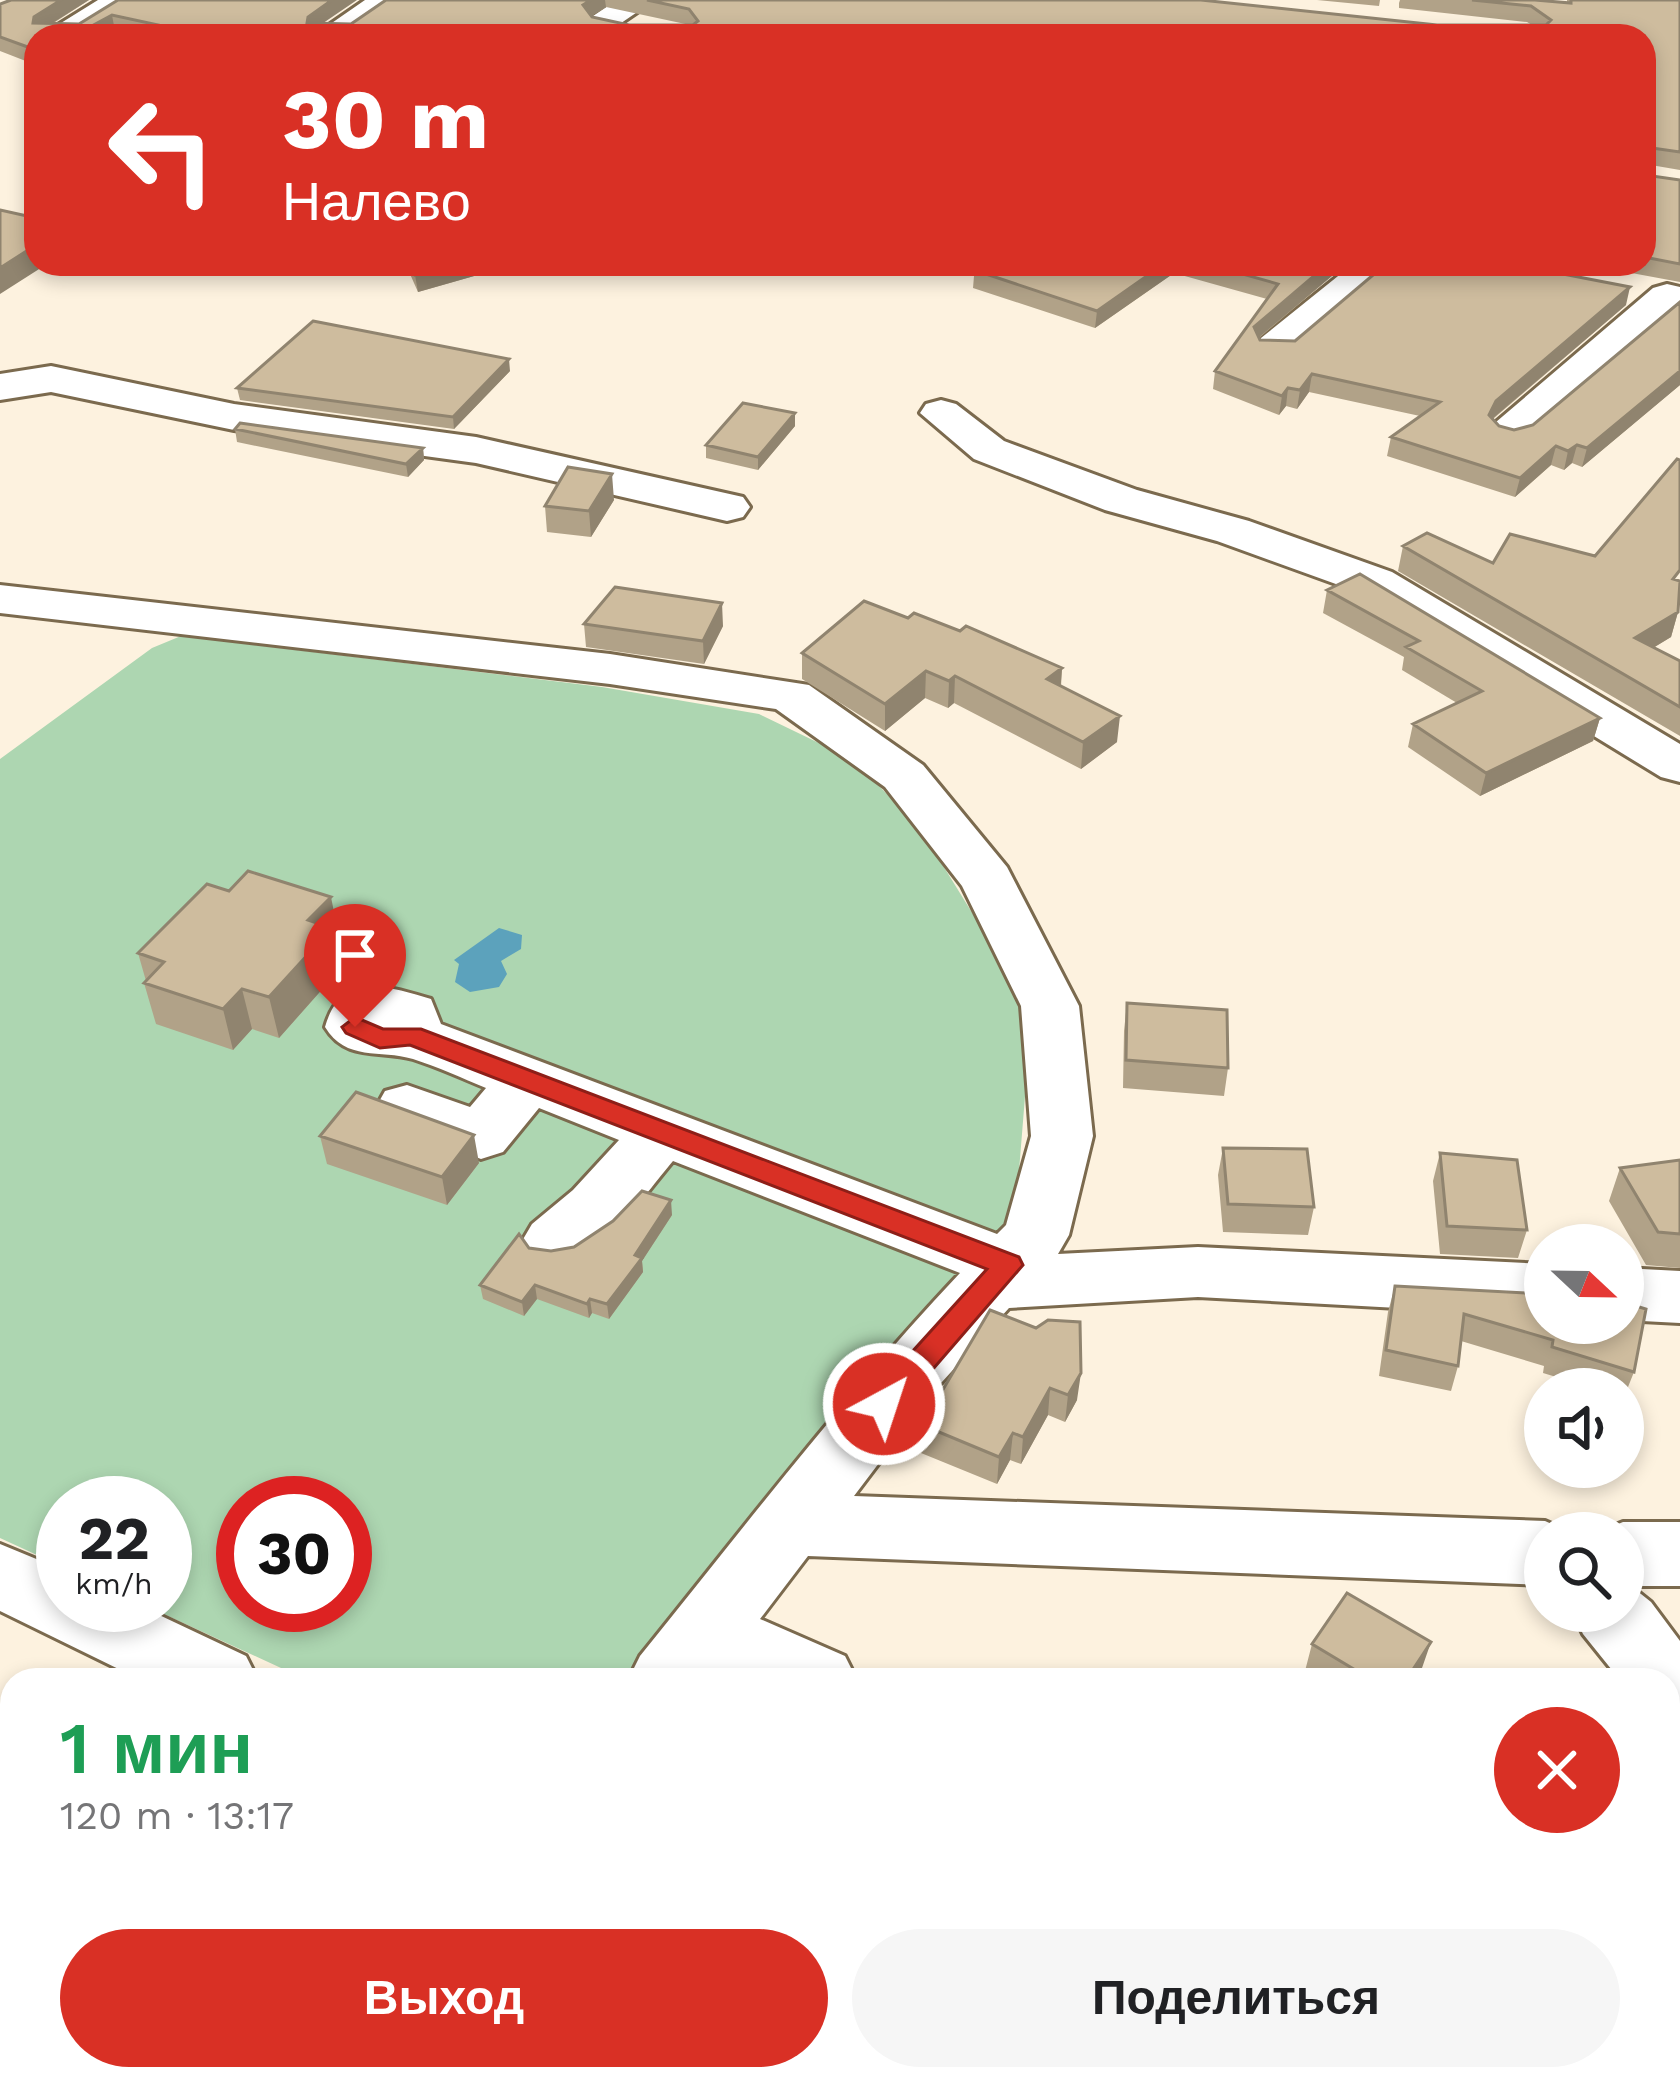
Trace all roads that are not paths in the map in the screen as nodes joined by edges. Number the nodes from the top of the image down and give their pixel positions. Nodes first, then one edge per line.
1 (122, 0) edge
2 (387, 0) edge
3 (639, 0) edge
4 (78, 24) edge
5 (348, 24) edge
6 (599, 24) edge
7 (1362, 276) edge
8 (1626, 288) edge
9 (1674, 297) edge
10 (1275, 347) edge
11 (0, 355) edge
12 (51, 379) junction
13 (0, 386) edge
14 (941, 412) dead end
15 (1511, 431) edge
16 (727, 507) dead end
17 (0, 599) edge
18 (1680, 766) edge
19 (412, 1036) dead end
20 (528, 1080) junction
21 (407, 1106) edge
22 (662, 1132) junction
23 (555, 1241) dead end
24 (1000, 1274) junction
25 (1524, 1289) edge
26 (1644, 1295) edge
27 (1680, 1297) edge
28 (787, 1524) junction
29 (1644, 1553) edge
30 (1680, 1553) edge
31 (1524, 1559) edge
32 (0, 1576) edge
33 (1644, 1614) edge
34 (1680, 1618) edge
35 (1631, 1632) edge
36 (685, 1658) edge
37 (194, 1668) edge
38 (793, 1668) edge
39 (1664, 1668) edge

1 - 4 street
2 - 5 street
3 - 6 street
7 - 10 street
8 - 9 street
9 - 15 street
11 - 12 street
12 - 13 street
12 - 16 street
14 - 18 street
17 - 24 street
19 - 20 street
20 - 21 street
20 - 22 street
22 - 23 street
22 - 24 street
24 - 25 street
24 - 28 street
26 - 27 street
28 - 31 street
28 - 36 street
29 - 30 street
32 - 37 street
33 - 34 street
35 - 39 street
36 - 38 street

